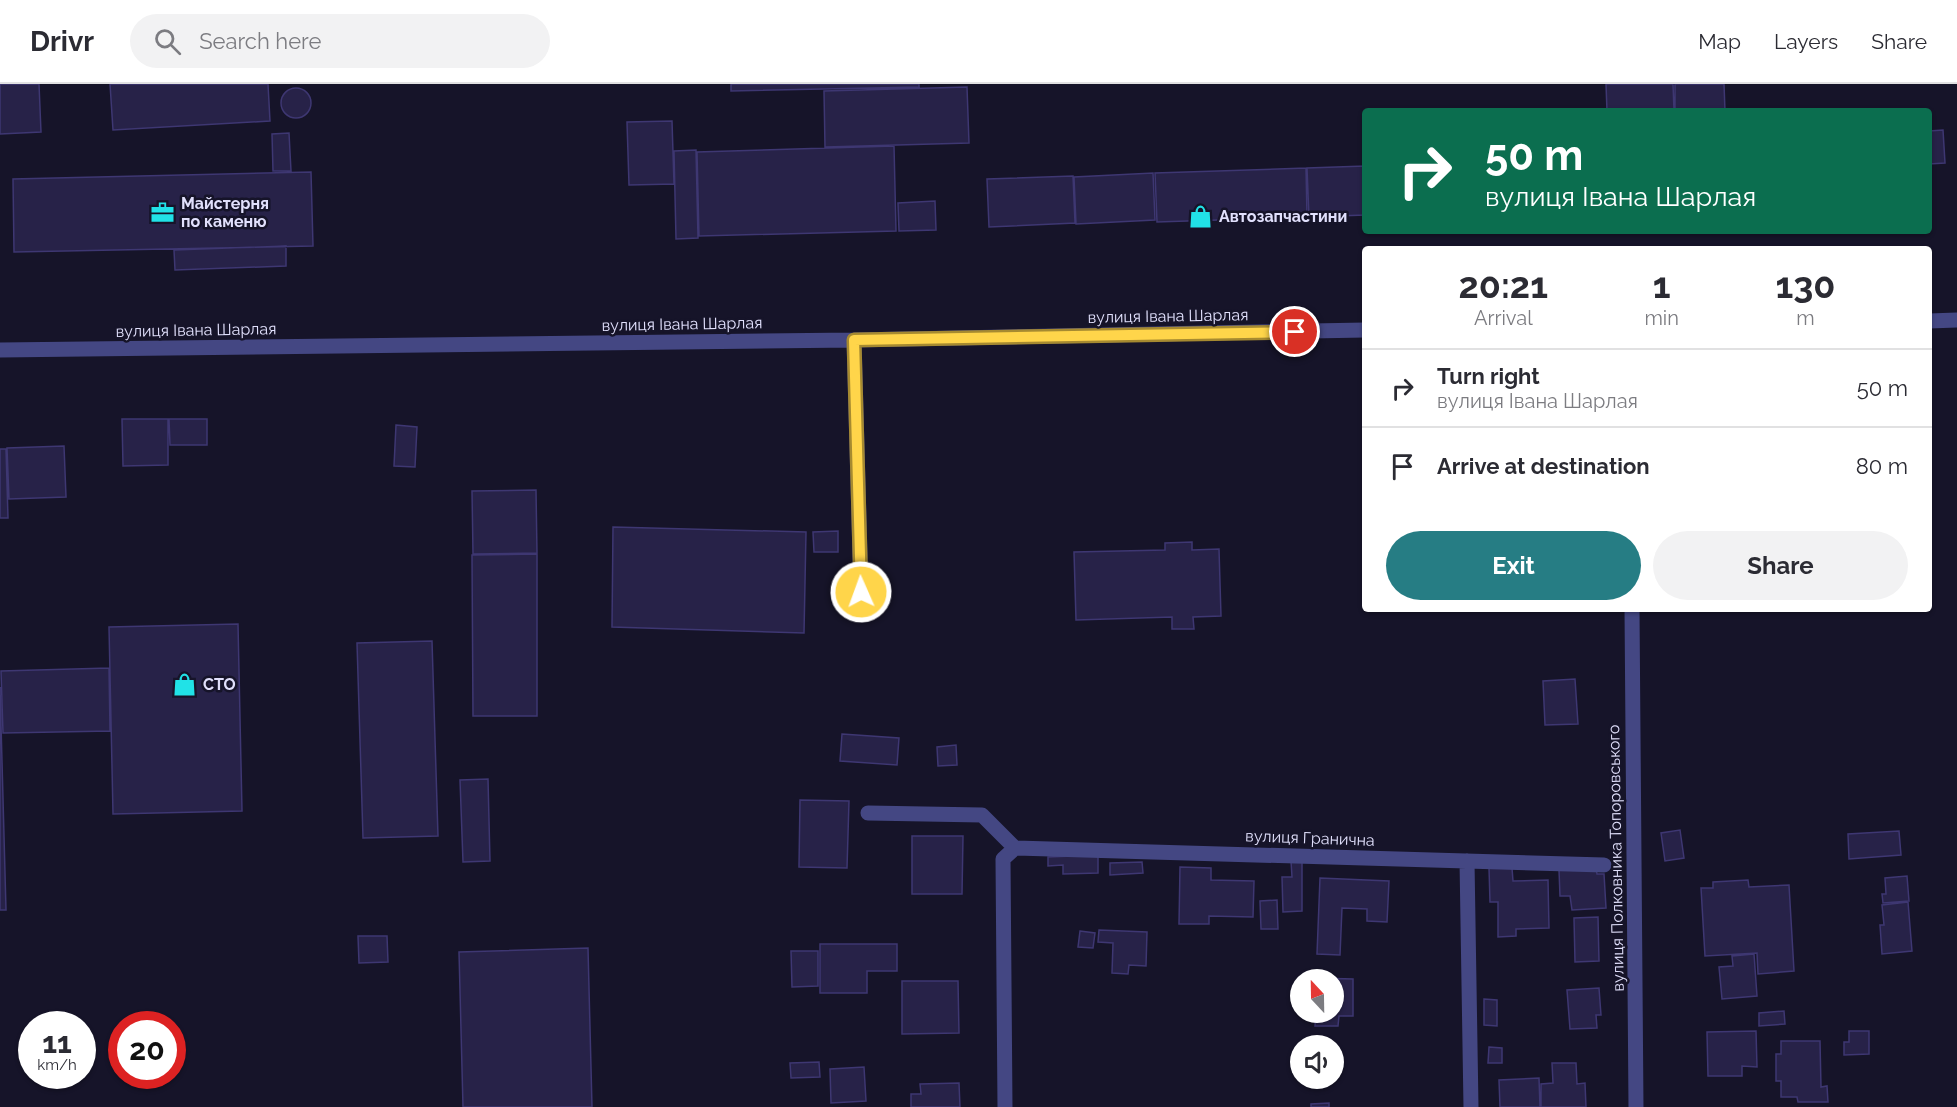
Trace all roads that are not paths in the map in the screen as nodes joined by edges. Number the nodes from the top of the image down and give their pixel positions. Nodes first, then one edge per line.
1 (1957, 320) edge
2 (1932, 321) edge
3 (1362, 330) edge
4 (854, 340) junction
5 (0, 350) edge
6 (861, 592) dead end
7 (1632, 612) edge
8 (868, 813) dead end
9 (1015, 848) junction
10 (1467, 861) junction
11 (1604, 865) dead end
12 (1005, 1107) edge
13 (1472, 1107) edge
14 (1636, 1107) edge

1 - 2 street
3 - 4 street, вулиця Івана Шарлая
4 - 5 street, вулиця Івана Шарлая
4 - 6 street
7 - 14 street, вулиця Полковника Топоровського
8 - 9 street
9 - 10 street, вулиця Гранична
9 - 12 street
10 - 11 street, вулиця Гранична
10 - 13 street

